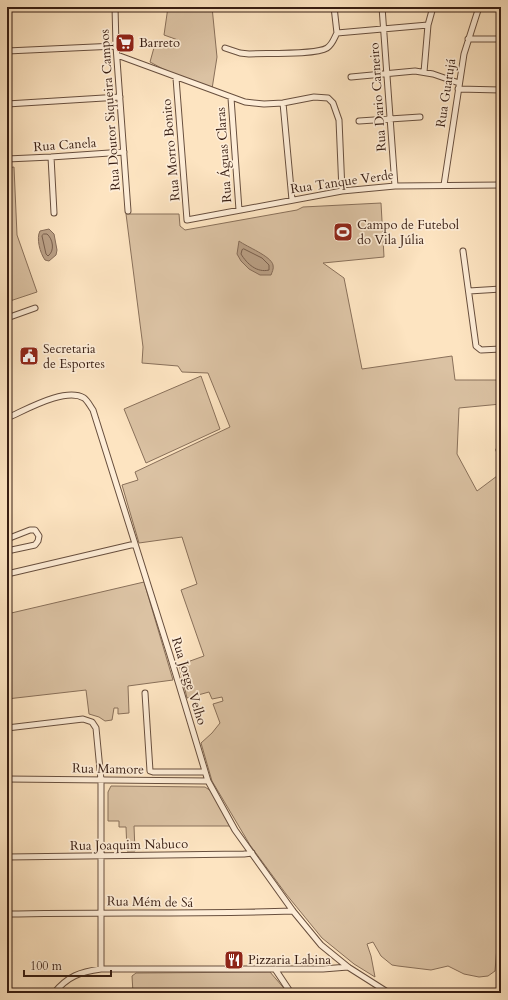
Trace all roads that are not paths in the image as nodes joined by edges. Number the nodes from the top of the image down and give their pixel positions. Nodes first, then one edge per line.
1 (115, 7) edge
2 (334, 7) edge
3 (382, 7) edge
4 (433, 7) edge
5 (478, 7) edge
6 (428, 25) junction
7 (383, 29) junction
8 (337, 32) junction
9 (468, 39) junction
10 (501, 39) edge
11 (116, 46) junction
12 (225, 48) dead end
13 (7, 51) edge
14 (117, 55) junction
15 (424, 72) junction
16 (387, 73) junction
17 (351, 77) dead end
18 (176, 78) junction
19 (459, 83) junction
20 (458, 90) junction
21 (501, 90) edge
22 (120, 97) junction
23 (231, 98) junction
24 (283, 102) junction
25 (7, 104) edge
26 (420, 116) dead end
27 (390, 120) junction
28 (359, 121) dead end
29 (124, 152) junction
30 (51, 157) junction
31 (7, 159) edge
32 (444, 185) junction
33 (501, 185) edge
34 (396, 186) junction
35 (342, 191) junction
36 (292, 200) junction
37 (239, 210) junction
38 (128, 211) dead end
39 (54, 213) dead end
40 (187, 220) joint
41 (463, 251) dead end
42 (501, 289) edge
43 (469, 290) junction
44 (36, 308) dead end
45 (7, 318) edge
46 (501, 349) edge
47 (7, 418) edge
48 (499, 450) dead end
49 (501, 456) edge
50 (7, 539) edge
51 (135, 544) junction
52 (7, 551) edge
53 (7, 574) edge
54 (145, 693) dead end
55 (7, 728) edge
56 (205, 772) junction
57 (7, 778) edge
58 (101, 780) junction
59 (208, 781) junction
60 (252, 853) junction
61 (7, 857) edge
62 (101, 857) junction
63 (101, 912) junction
64 (293, 912) junction
65 (7, 914) edge
66 (348, 967) junction
67 (101, 969) junction
68 (275, 969) junction
69 (54, 993) edge
70 (291, 993) edge
71 (389, 993) edge

1 - 11 street, Rua Doutor Siqueira Campos
2 - 8 street
3 - 7 street, Rua Dario Carneiro
4 - 6 street
5 - 9 street, Rua Guarujá
6 - 7 street
6 - 15 street
7 - 8 street
7 - 16 street, Rua Dario Carneiro
8 - 12 street
9 - 10 street
9 - 19 street, Rua Guarujá
11 - 13 street
11 - 14 street, Rua Doutor Siqueira Campos
14 - 18 street
14 - 22 street, Rua Doutor Siqueira Campos
15 - 16 street
15 - 19 street
16 - 17 street
16 - 27 street, Rua Dario Carneiro
18 - 23 street
18 - 40 street, Rua Morro Bonito
19 - 20 street, Rua Guarujá
20 - 21 street
20 - 32 street, Rua Guarujá
22 - 25 street
22 - 29 street, Rua Doutor Siqueira Campos
23 - 24 street
23 - 37 street, Rua Águas Claras
24 - 35 street
24 - 36 street
26 - 27 street
27 - 28 street
27 - 34 street, Rua Dario Carneiro
29 - 30 street, Rua Canela
29 - 38 street, Rua Doutor Siqueira Campos
30 - 31 street, Rua Canela
30 - 39 street
32 - 33 street, Rua Tanque Verde
32 - 34 street, Rua Tanque Verde
34 - 35 street, Rua Tanque Verde
35 - 36 street, Rua Tanque Verde
36 - 37 street, Rua Tanque Verde
37 - 40 street, Rua Tanque Verde
41 - 43 street
42 - 43 street
43 - 46 street
44 - 45 street
47 - 51 street, Rua Jorge Velho
48 - 49 street
50 - 52 street
51 - 53 street
51 - 56 street, Rua Jorge Velho
54 - 56 street
55 - 58 street
56 - 59 street, Rua Jorge Velho
57 - 58 street, Rua Mamore
58 - 59 street, Rua Mamore
58 - 62 street
59 - 60 street, Rua Jorge Velho
60 - 62 street, Rua Joaquim Nabuco
60 - 64 street, Rua Jorge Velho
61 - 62 street, Rua Joaquim Nabuco
62 - 63 street
63 - 64 street, Rua Mém de Sá
63 - 65 street, Rua Mém de Sá
63 - 67 street
64 - 66 street, Rua Jorge Velho
66 - 68 street
66 - 71 street, Rua Jorge Velho
67 - 68 street
67 - 69 street
68 - 70 street

